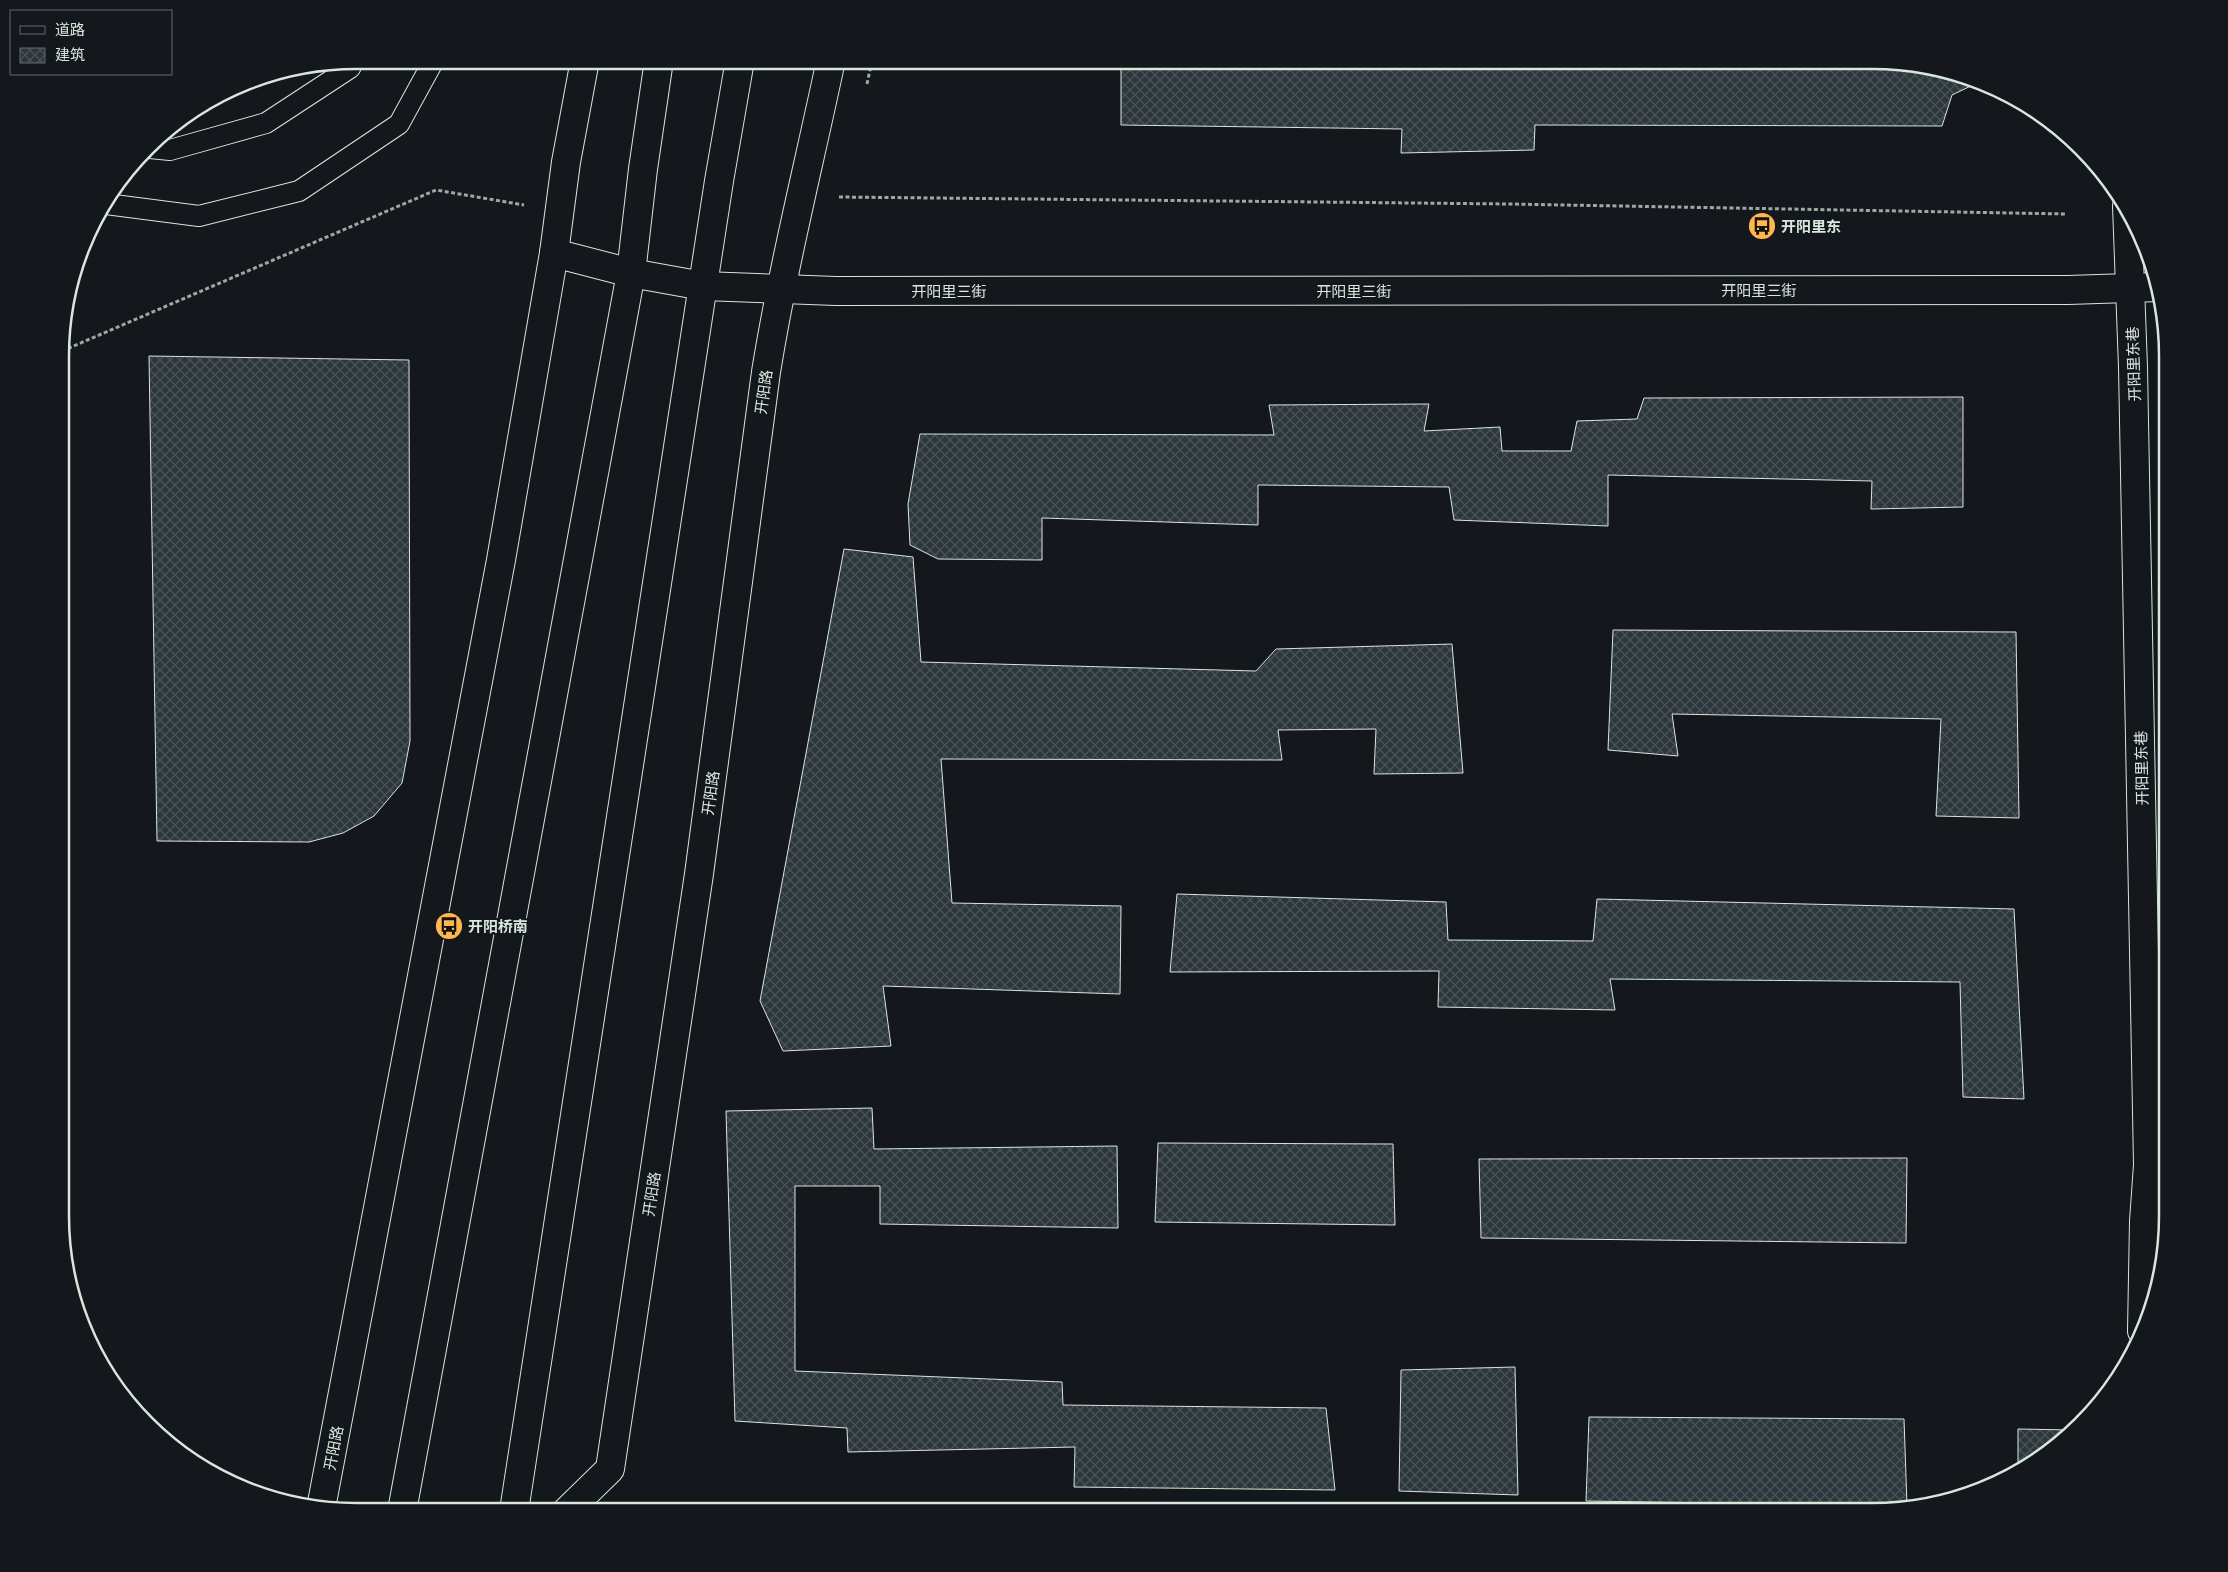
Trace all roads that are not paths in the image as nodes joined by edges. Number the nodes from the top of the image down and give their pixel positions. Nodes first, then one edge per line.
1 (348, 69) edge
2 (429, 69) edge
3 (583, 69) edge
4 (658, 69) edge
5 (738, 69) edge
6 (829, 69) edge
7 (157, 149) edge
8 (112, 205) edge
9 (2128, 225) edge
10 (554, 252) junction
11 (631, 273) junction
12 (703, 286) junction
13 (2131, 287) junction
14 (2151, 287) edge
15 (779, 290) junction
16 (2156, 1221) edge
17 (2145, 1304) edge
18 (322, 1501) edge
19 (403, 1503) edge
20 (515, 1503) edge
21 (576, 1503) edge

1 - 7 lane
2 - 8 lane
3 - 10 street, 开阳路
4 - 11 street
5 - 12 street
6 - 15 street, 开阳路
9 - 13 street, 开阳里东巷
10 - 11 street, 开阳里三街
10 - 18 street, 开阳路
11 - 12 street, 开阳里三街
11 - 19 street
12 - 15 street, 开阳里三街
12 - 20 street
13 - 14 street, 开阳里三街
13 - 15 street, 开阳里三街
13 - 16 street, 开阳里东巷
15 - 21 street, 开阳路
16 - 17 street, 开阳里东巷

